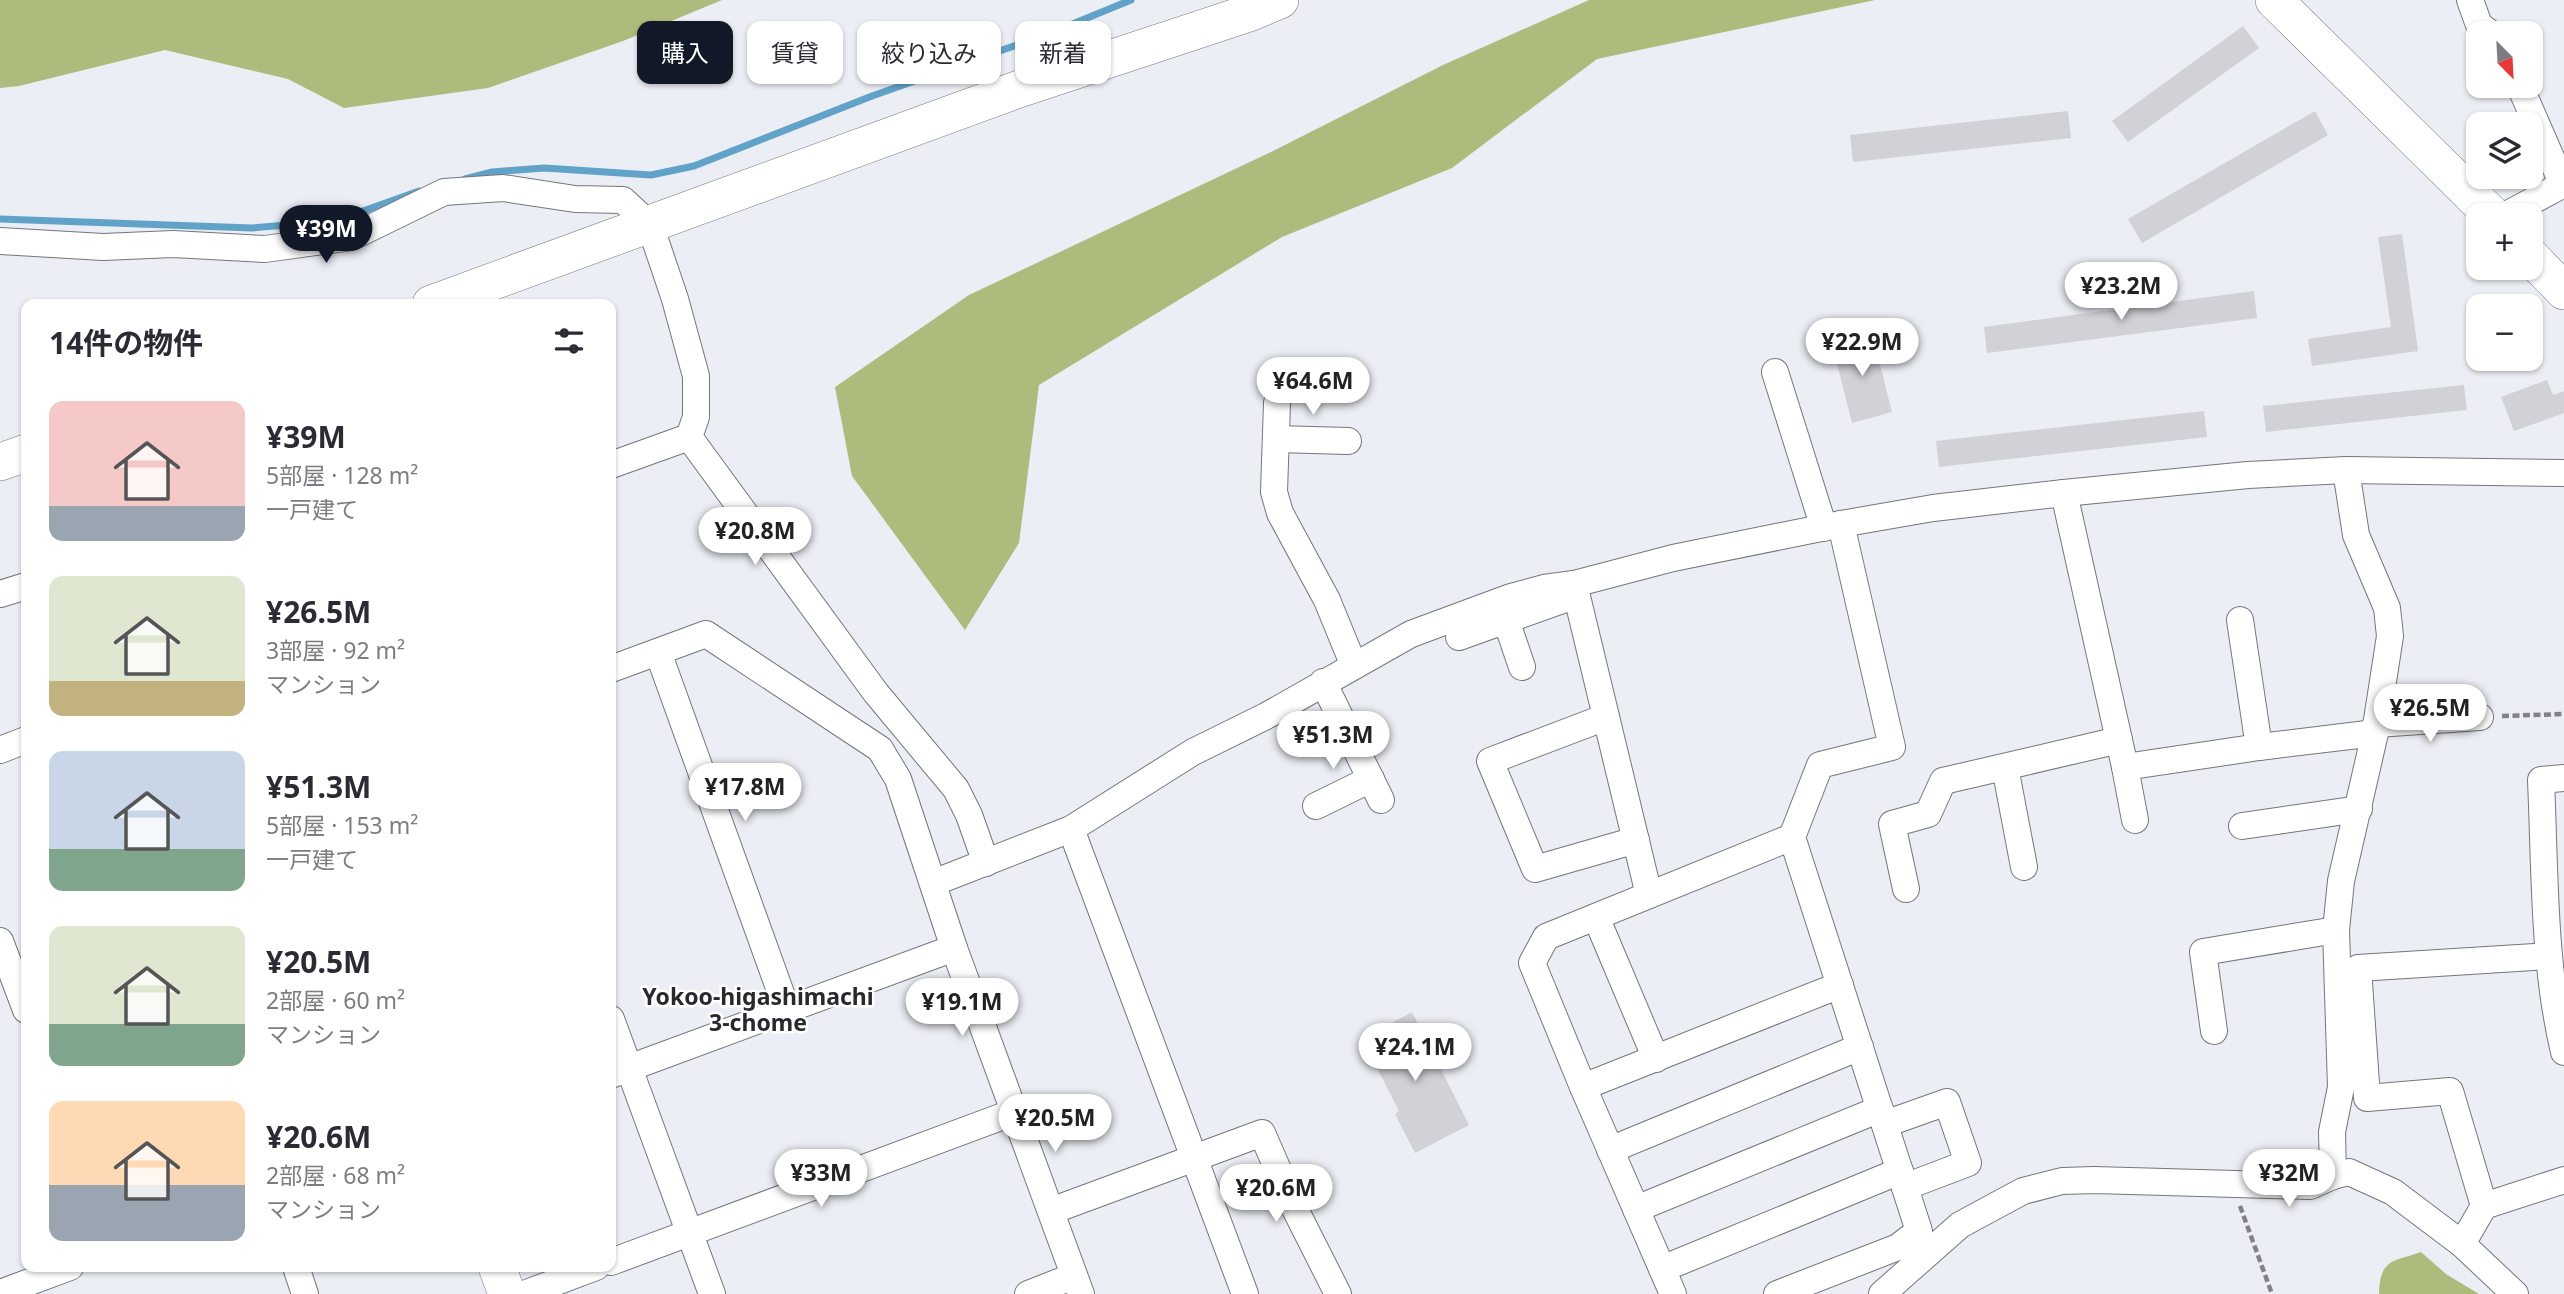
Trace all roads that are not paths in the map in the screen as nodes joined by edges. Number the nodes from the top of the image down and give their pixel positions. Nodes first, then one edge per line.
1 (1280, 0) edge
2 (2274, 0) edge
3 (2470, 0) edge
4 (2478, 21) edge
5 (2525, 98) edge
6 (2563, 184) edge
7 (2480, 203) edge
8 (2528, 203) edge
9 (650, 225) junction
10 (0, 241) edge
11 (2543, 269) edge
12 (2564, 291) edge
13 (445, 299) edge
14 (1775, 372) dead end
15 (1277, 403) dead end
16 (689, 438) junction
17 (1276, 439) junction
18 (1348, 441) dead end
19 (21, 455) edge
20 (0, 462) edge
21 (616, 462) edge
22 (2346, 470) junction
23 (2564, 473) edge
24 (2064, 493) junction
25 (1832, 526) junction
26 (21, 588) edge
27 (1575, 590) junction
28 (0, 594) edge
29 (1506, 620) junction
30 (2240, 620) dead end
31 (1459, 637) dead end
32 (658, 652) junction
33 (1354, 666) junction
34 (616, 667) edge
35 (1522, 667) dead end
36 (1323, 682) junction
37 (2480, 717) road end
38 (1606, 718) junction
39 (2376, 729) junction
40 (2119, 740) junction
41 (21, 742) edge
42 (2259, 747) junction
43 (0, 750) edge
44 (2005, 767) junction
45 (2125, 767) junction
46 (2564, 778) edge
47 (1316, 806) dead end
48 (2359, 809) junction
49 (2135, 820) dead end
50 (2242, 826) dead end
51 (1071, 829) junction
52 (1792, 837) junction
53 (1636, 840) junction
54 (986, 863) junction
55 (2024, 867) dead end
56 (933, 883) junction
57 (1906, 888) dead end
58 (1649, 895) junction
59 (1596, 917) junction
60 (2336, 930) junction
61 (0, 941) edge
62 (954, 948) junction
63 (2549, 956) junction
64 (1840, 985) junction
65 (21, 997) edge
66 (787, 1010) junction
67 (2214, 1031) dead end
68 (1860, 1047) junction
69 (616, 1048) edge
70 (2564, 1052) edge
71 (1656, 1059) junction
72 (620, 1071) edge
73 (1583, 1087) junction
74 (1014, 1112) junction
75 (1882, 1116) junction
76 (1610, 1150) junction
77 (1194, 1158) junction
78 (2333, 1176) junction
79 (1902, 1179) junction
80 (2564, 1180) edge
81 (2484, 1206) junction
82 (1636, 1209) junction
83 (1051, 1211) junction
84 (689, 1232) junction
85 (2462, 1244) junction
86 (616, 1260) edge
87 (1662, 1269) junction
88 (57, 1272) edge
89 (298, 1272) edge
90 (499, 1272) edge
91 (583, 1272) edge
92 (1078, 1285) edge
93 (0, 1293) edge
94 (305, 1294) edge
95 (507, 1294) edge
96 (524, 1294) edge
97 (712, 1294) edge
98 (1028, 1294) edge
99 (1245, 1294) edge
100 (1338, 1294) edge
101 (1674, 1294) edge
102 (1777, 1294) edge
103 (1882, 1294) edge
104 (2515, 1294) edge

1 - 9 street
2 - 7 street
3 - 4 street
5 - 6 street
6 - 8 street
9 - 10 street
9 - 13 street
9 - 16 street
11 - 12 street
14 - 25 street
15 - 17 street
16 - 21 street
16 - 54 street
17 - 18 street
17 - 33 street
19 - 20 street
22 - 23 street
22 - 24 street
22 - 39 street
24 - 25 street
24 - 40 street
25 - 27 street
25 - 52 street
26 - 28 street
27 - 29 street
27 - 33 street
27 - 38 street
29 - 31 street
29 - 35 street
30 - 42 street
32 - 34 street
32 - 56 street
32 - 66 street
33 - 36 street
36 - 47 street
36 - 51 street
37 - 39 street
38 - 53 street
38 - 53 street
39 - 42 street
39 - 48 street
40 - 44 street
40 - 45 street
41 - 43 street
42 - 45 street
44 - 55 street
44 - 57 street
45 - 49 street
46 - 63 street
48 - 50 street
48 - 60 street
51 - 54 street
51 - 77 street
52 - 58 street
52 - 64 street
53 - 58 street
54 - 56 street
56 - 62 street
58 - 59 street
59 - 71 street
59 - 73 street
60 - 67 street
60 - 78 street
61 - 65 street
62 - 66 street
62 - 74 street
63 - 70 street
63 - 81 street
64 - 68 street
64 - 71 street
66 - 72 street
68 - 75 street
68 - 76 street
69 - 72 street
71 - 73 street
72 - 84 street
73 - 76 street
74 - 83 street
74 - 84 street
75 - 79 street
75 - 79 street
75 - 82 street
76 - 82 street
77 - 83 street
77 - 99 street
77 - 100 street
78 - 85 street
78 - 103 street
79 - 87 street
79 - 102 street
80 - 81 street
81 - 85 street
82 - 87 street
83 - 92 street
84 - 86 street
84 - 97 street
85 - 104 street
87 - 101 street
88 - 93 street
89 - 94 street
90 - 95 street
91 - 96 street
92 - 98 street

